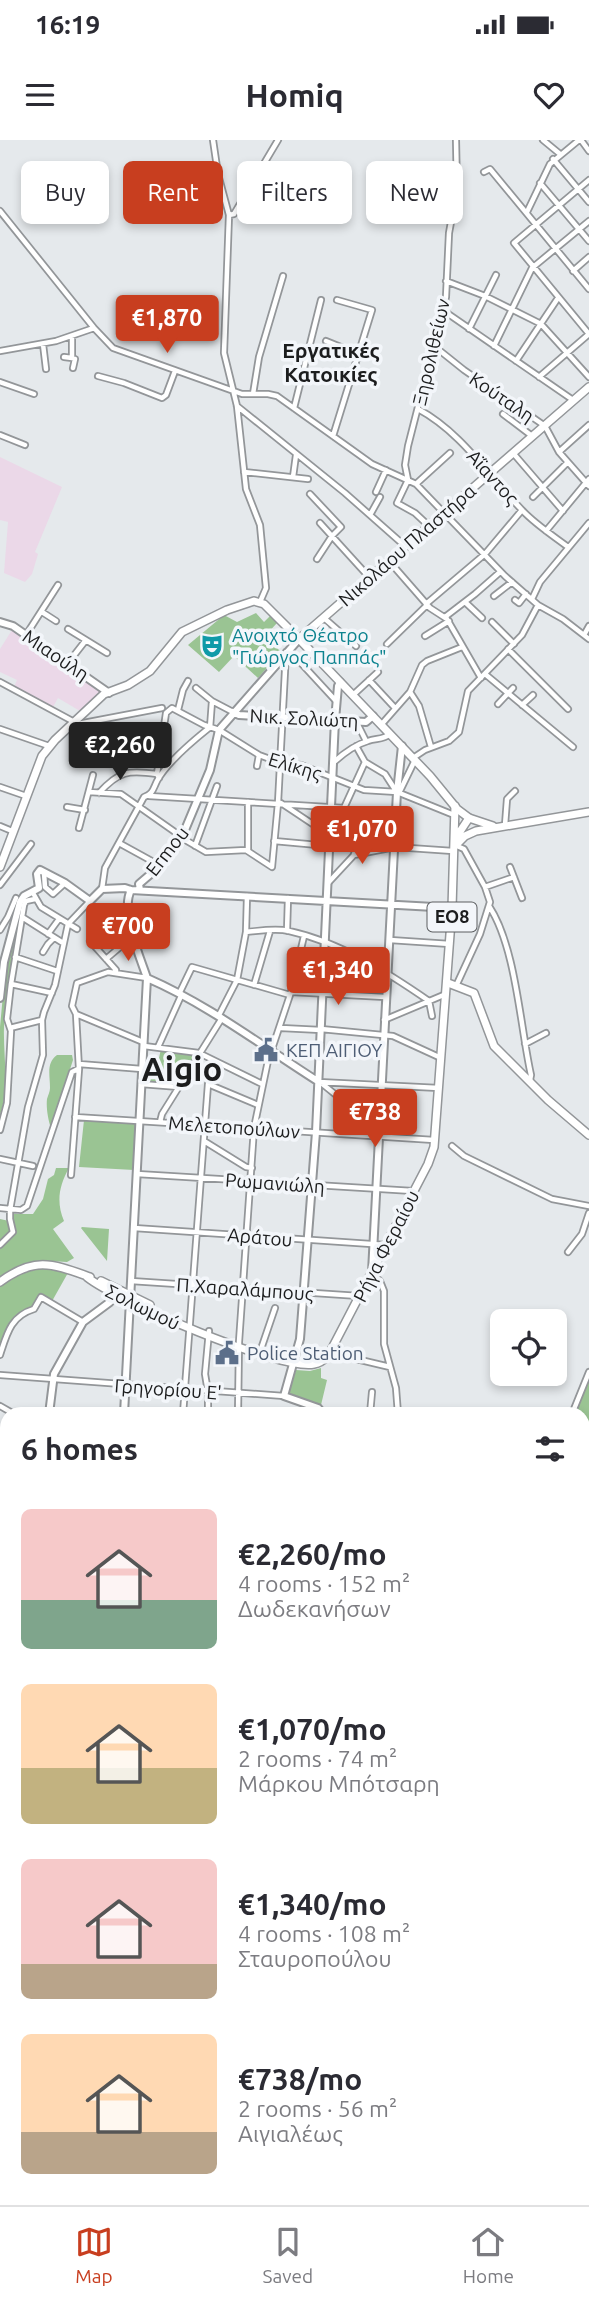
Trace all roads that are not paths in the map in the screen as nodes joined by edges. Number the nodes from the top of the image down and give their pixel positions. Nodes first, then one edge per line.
1 (213, 140) edge
2 (278, 140) edge
3 (456, 140) edge
4 (543, 140) edge
5 (580, 140) edge
6 (589, 151) edge
7 (560, 154) junction
8 (554, 159) junction
9 (265, 161) edge
10 (484, 172) dead end
11 (589, 180) edge
12 (540, 183) junction
13 (578, 189) junction
14 (589, 202) edge
15 (559, 205) junction
16 (237, 209) edge
17 (0, 211) edge
18 (527, 212) junction
19 (229, 215) junction
20 (589, 221) edge
21 (537, 223) junction
22 (579, 229) junction
23 (589, 241) edge
24 (554, 249) junction
25 (589, 257) edge
26 (533, 268) junction
27 (573, 271) junction
28 (496, 275) dead end
29 (283, 276) dead end
30 (446, 281) junction
31 (589, 289) edge
32 (485, 296) junction
33 (558, 298) junction
34 (321, 299) dead end
35 (337, 300) dead end
36 (512, 309) junction
37 (444, 311) junction
38 (541, 324) junction
39 (94, 328) junction
40 (469, 329) junction
41 (589, 334) edge
42 (72, 336) junction
43 (326, 341) dead end
44 (43, 344) junction
45 (434, 346) junction
46 (494, 346) junction
47 (0, 351) edge
48 (358, 354) junction
49 (567, 354) junction
50 (64, 357) dead end
51 (72, 358) junction
52 (516, 361) junction
53 (73, 368) dead end
54 (46, 369) dead end
55 (175, 372) junction
56 (98, 376) dead end
57 (540, 377) junction
58 (589, 377) edge
59 (0, 382) edge
60 (589, 387) edge
61 (234, 391) junction
62 (34, 394) dead end
63 (253, 394) junction
64 (573, 401) junction
65 (237, 406) junction
66 (294, 408) junction
67 (418, 408) junction
68 (503, 414) dead end
69 (589, 425) edge
70 (545, 426) junction
71 (0, 435) edge
72 (333, 436) junction
73 (533, 436) junction
74 (25, 445) dead end
75 (559, 452) junction
76 (450, 453) dead end
77 (513, 453) junction
78 (296, 454) junction
79 (567, 463) junction
80 (386, 470) junction
81 (244, 472) junction
82 (491, 473) junction
83 (293, 477) junction
84 (308, 479) dead end
85 (408, 480) junction
86 (588, 482) edge
87 (416, 484) junction
88 (541, 488) junction
89 (376, 492) dead end
90 (310, 494) dead end
91 (533, 497) dead end
92 (380, 498) dead end
93 (523, 510) junction
94 (563, 511) junction
95 (443, 514) junction
96 (370, 515) junction
97 (320, 523) dead end
98 (589, 523) edge
99 (429, 526) junction
100 (546, 531) junction
101 (332, 536) junction
102 (406, 546) junction
103 (568, 547) junction
104 (485, 554) junction
105 (317, 559) dead end
106 (389, 561) junction
107 (500, 572) junction
108 (370, 578) junction
109 (512, 582) junction
110 (58, 585) dead end
111 (526, 594) junction
112 (494, 596) dead end
113 (532, 598) junction
114 (515, 600) dead end
115 (466, 601) junction
116 (260, 602) junction
117 (426, 604) junction
118 (538, 605) junction
119 (41, 612) junction
120 (323, 617) junction
121 (482, 618) dead end
122 (447, 619) junction
123 (56, 621) dead end
124 (0, 622) edge
125 (492, 622) dead end
126 (589, 626) edge
127 (68, 629) dead end
128 (26, 635) junction
129 (425, 636) dead end
130 (587, 637) edge
131 (299, 639) junction
132 (86, 640) junction
133 (387, 644) dead end
134 (514, 644) junction
135 (356, 646) dead end
136 (463, 647) junction
137 (508, 649) junction
138 (288, 651) junction
139 (107, 653) dead end
140 (68, 663) junction
141 (378, 672) dead end
142 (483, 676) junction
143 (369, 680) junction
144 (188, 681) dead end
145 (0, 682) edge
146 (340, 682) junction
147 (196, 688) dead end
148 (513, 688) dead end
149 (410, 692) junction
150 (108, 693) junction
151 (508, 694) junction
152 (353, 695) junction
153 (533, 695) dead end
154 (212, 701) junction
155 (337, 701) junction
156 (498, 704) dead end
157 (522, 705) junction
158 (162, 708) dead end
159 (395, 708) junction
160 (568, 709) dead end
161 (178, 710) junction
162 (233, 712) junction
163 (373, 716) junction
164 (283, 718) junction
165 (335, 720) junction
166 (75, 721) junction
167 (356, 721) junction
168 (381, 725) junction
169 (210, 728) junction
170 (0, 729) edge
171 (219, 730) junction
172 (390, 734) junction
173 (366, 741) junction
174 (49, 746) junction
175 (356, 746) junction
176 (402, 746) junction
177 (431, 747) junction
178 (573, 747) dead end
179 (259, 755) junction
180 (414, 759) junction
181 (365, 762) junction
182 (281, 763) junction
183 (333, 763) junction
184 (257, 766) dead end
185 (93, 775) dead end
186 (158, 776) junction
187 (332, 777) junction
188 (217, 786) dead end
189 (353, 786) junction
190 (0, 788) edge
191 (514, 791) dead end
192 (89, 792) junction
193 (398, 792) junction
194 (99, 793) junction
195 (26, 796) junction
196 (148, 796) junction
197 (199, 799) junction
198 (212, 800) junction
199 (248, 802) junction
200 (279, 803) junction
201 (139, 806) junction
202 (331, 806) junction
203 (67, 807) dead end
204 (344, 808) junction
205 (85, 810) junction
206 (456, 810) junction
207 (589, 812) edge
208 (469, 820) junction
209 (0, 826) edge
210 (497, 827) junction
211 (79, 828) dead end
212 (12, 831) junction
213 (330, 835) junction
214 (182, 838) junction
215 (274, 841) junction
216 (119, 843) junction
217 (31, 844) dead end
218 (456, 845) junction
219 (195, 846) junction
220 (329, 846) junction
221 (395, 847) junction
222 (248, 852) junction
223 (354, 855) junction
224 (159, 864) junction
225 (0, 867) edge
226 (510, 867) dead end
227 (44, 872) junction
228 (514, 877) junction
229 (65, 883) junction
230 (327, 883) junction
231 (0, 885) edge
232 (485, 887) junction
233 (102, 889) junction
234 (135, 890) junction
235 (34, 896) junction
236 (247, 896) junction
237 (16, 898) dead end
238 (288, 898) junction
239 (522, 898) dead end
240 (90, 901) junction
241 (327, 901) junction
242 (391, 905) junction
243 (489, 906) junction
244 (453, 908) junction
245 (22, 918) junction
246 (59, 919) junction
247 (68, 924) junction
248 (77, 929) dead end
249 (0, 930) edge
250 (287, 930) junction
251 (270, 931) junction
252 (246, 932) junction
253 (48, 934) junction
254 (133, 935) junction
255 (304, 936) junction
256 (54, 938) junction
257 (389, 940) junction
258 (90, 941) dead end
259 (64, 943) junction
260 (325, 943) junction
261 (450, 944) junction
262 (44, 952) dead end
263 (15, 957) junction
264 (106, 959) junction
265 (58, 971) junction
266 (387, 972) junction
267 (116, 973) junction
268 (147, 978) junction
269 (237, 980) junction
270 (448, 983) junction
271 (11, 984) junction
272 (254, 985) junction
273 (456, 986) junction
274 (52, 993) junction
275 (291, 993) junction
276 (323, 993) junction
277 (447, 993) junction
278 (180, 995) junction
279 (386, 997) junction
280 (0, 998) edge
281 (429, 1001) junction
282 (76, 1014) junction
283 (221, 1016) junction
284 (432, 1016) dead end
285 (42, 1020) junction
286 (384, 1020) junction
287 (10, 1028) junction
288 (281, 1028) junction
289 (321, 1029) junction
290 (546, 1033) dead end
291 (383, 1036) junction
292 (144, 1044) junction
293 (525, 1044) junction
294 (158, 1047) junction
295 (270, 1051) junction
296 (199, 1053) junction
297 (442, 1058) junction
298 (77, 1068) junction
299 (142, 1069) junction
300 (530, 1080) junction
301 (319, 1082) junction
302 (141, 1084) junction
303 (262, 1084) junction
304 (381, 1085) junction
305 (178, 1087) junction
306 (440, 1088) junction
307 (258, 1105) junction
308 (75, 1117) junction
309 (140, 1121) junction
310 (368, 1121) junction
311 (379, 1121) junction
312 (160, 1122) junction
313 (205, 1125) junction
314 (254, 1128) junction
315 (0, 1130) edge
316 (316, 1132) junction
317 (367, 1135) junction
318 (589, 1135) edge
319 (378, 1136) junction
320 (435, 1140) junction
321 (203, 1141) junction
322 (452, 1146) dead end
323 (0, 1159) edge
324 (18, 1163) junction
325 (33, 1166) dead end
326 (252, 1168) junction
327 (137, 1174) junction
328 (71, 1175) dead end
329 (199, 1178) junction
330 (251, 1181) junction
331 (311, 1186) junction
332 (375, 1189) junction
333 (414, 1191) junction
334 (589, 1206) edge
335 (0, 1208) edge
336 (10, 1210) junction
337 (589, 1213) edge
338 (133, 1228) junction
339 (196, 1232) junction
340 (246, 1235) junction
341 (306, 1241) junction
342 (372, 1244) junction
343 (0, 1245) edge
344 (386, 1245) junction
345 (568, 1252) dead end
346 (372, 1273) junction
347 (0, 1282) edge
348 (191, 1286) junction
349 (114, 1289) junction
350 (243, 1289) junction
351 (129, 1292) junction
352 (302, 1293) junction
353 (360, 1296) junction
354 (275, 1308) dead end
355 (83, 1322) junction
356 (188, 1327) junction
357 (208, 1334) junction
358 (239, 1344) junction
359 (261, 1349) junction
360 (0, 1354) edge
361 (329, 1354) joint
362 (352, 1358) dead end
363 (293, 1362) junction
364 (391, 1367) junction
365 (589, 1372) edge
366 (0, 1375) edge
367 (52, 1380) junction
368 (124, 1386) junction
369 (184, 1390) junction
370 (208, 1392) junction
371 (372, 1392) dead end
372 (237, 1394) junction
373 (284, 1396) junction
374 (312, 1406) edge
375 (50, 1407) edge
376 (122, 1407) edge
377 (183, 1407) edge
378 (208, 1407) edge
379 (238, 1407) edge
380 (371, 1407) edge
381 (398, 1407) edge
382 (575, 1407) edge

1 - 19 street
2 - 9 street
3 - 30 street, Ξηρολιθείων
4 - 7 street
5 - 6 street
5 - 7 street
7 - 8 street
8 - 12 street
8 - 13 street
10 - 18 street
11 - 13 street
12 - 15 street
12 - 18 street
13 - 14 street
13 - 15 street
15 - 21 street
15 - 22 street
16 - 19 street
17 - 39 street
18 - 21 street
19 - 61 street
20 - 22 street
21 - 24 street
21 - 26 street
22 - 23 street
22 - 24 street
24 - 26 street
24 - 27 street
25 - 27 street
26 - 33 street
26 - 36 street
27 - 31 street
28 - 32 street
29 - 63 street
30 - 32 street
30 - 37 street, Ξηρολιθείων
32 - 36 street
32 - 40 street
33 - 38 street
33 - 41 street
34 - 66 street
35 - 48 street
36 - 38 street
36 - 46 street
37 - 40 street
37 - 45 street, Ξηρολιθείων
38 - 49 street
38 - 52 street
39 - 42 street
39 - 55 street
40 - 46 street
41 - 49 street
42 - 44 street
42 - 51 street
43 - 48 street
44 - 47 street
44 - 54 street
45 - 67 street, Ξηρολιθείων
45 - 70 street, Κούταλη
46 - 52 street
48 - 72 street
49 - 57 street
49 - 58 street
50 - 51 street
51 - 53 street
52 - 57 street
55 - 56 street
55 - 61 street
57 - 64 street
59 - 62 street
60 - 64 main road, Νικολάου Πλαστήρα
61 - 63 street
61 - 65 street
63 - 66 street
64 - 70 main road, Νικολάου Πλαστήρα
65 - 78 street
65 - 81 street
66 - 72 street
67 - 82 street, Αΐαντος
67 - 85 street, Ξηρολιθείων
68 - 73 street
69 - 75 street
70 - 73 main road, Νικολάου Πλαστήρα
70 - 75 street, Κούταλη
71 - 74 street
72 - 80 street
73 - 77 main road, Νικολάου Πλαστήρα
75 - 79 street, Κούταλη
76 - 87 street
77 - 82 main road, Νικολάου Πλαστήρα
77 - 88 street
78 - 83 street
78 - 96 street
79 - 86 street, Κούταλη
79 - 88 street
80 - 85 street
80 - 89 street
81 - 83 street
81 - 116 street
82 - 93 street, Αΐαντος
82 - 95 main road, Νικολάου Πλαστήρα
83 - 84 street
85 - 87 street
85 - 99 street, Ξηρολιθείων
86 - 94 street
87 - 95 street
88 - 91 street
88 - 94 street
90 - 101 street
92 - 96 street
93 - 100 street, Αΐαντος
93 - 104 street
94 - 100 street
95 - 99 main road, Νικολάου Πλαστήρα
95 - 104 street
96 - 102 street
97 - 101 street
98 - 103 street
99 - 102 main road, Νικολάου Πλαστήρα
100 - 103 street, Αΐαντος
101 - 105 street
101 - 108 street
102 - 106 main road, Νικολάου Πλαστήρα
103 - 113 street
104 - 107 street
104 - 117 street
106 - 108 main road, Νικολάου Πλαστήρα
106 - 117 street
107 - 109 street
107 - 115 street
108 - 120 main road, Νικολάου Πλαστήρα
109 - 111 street
109 - 112 street
110 - 119 street
111 - 113 street
111 - 114 street
113 - 118 street
115 - 121 street
115 - 122 street
116 - 131 main road
116 - 150 main road
117 - 122 street
117 - 133 street
118 - 130 street
118 - 134 street
119 - 123 street
119 - 128 street
120 - 131 main road, Νικολάου Πλαστήρα
120 - 135 street
122 - 129 street
122 - 136 street
124 - 128 street, Μιαούλη
125 - 134 street
126 - 130 street
127 - 132 street
128 - 140 street, Μιαούλη
131 - 138 street, Νικολάου Πλαστήρα
131 - 146 main road
132 - 139 street
132 - 140 street
134 - 137 street
136 - 142 street
136 - 149 street
137 - 142 street
137 - 160 street
138 - 155 street
138 - 162 street, Νικολάου Πλαστήρα
138 - 164 street
140 - 150 street, Μιαούλη
141 - 143 street
142 - 151 street
142 - 177 street
143 - 152 street
143 - 159 street
144 - 161 street
145 - 166 street
146 - 152 main road
146 - 155 street
147 - 154 street
148 - 151 street
149 - 159 street
149 - 177 street
150 - 166 main road
151 - 156 street
151 - 157 street
152 - 163 main road
153 - 157 street
154 - 162 street
154 - 169 street
155 - 165 street
157 - 178 street
158 - 166 street
159 - 168 street
161 - 169 street, Ελίκης
161 - 186 street, Ελίκης
162 - 164 street, Νικ. Σολιώτη
162 - 171 street, Νικολάου Πλαστήρα
163 - 167 street, Νικ. Σολιώτη
163 - 168 main road
164 - 165 street, Νικ. Σολιώτη
164 - 182 street
165 - 167 street, Νικ. Σολιώτη
165 - 183 street
166 - 174 main road
167 - 173 street
168 - 172 main road
169 - 171 street, Ελίκης
169 - 186 street
170 - 174 street
171 - 179 street, Ελίκης
171 - 197 street, Ermou
172 - 173 street
172 - 176 main road
173 - 175 street
174 - 195 main road
175 - 181 street
175 - 183 street
176 - 180 main road
176 - 193 street
177 - 180 street
179 - 182 street, Ελίκης
179 - 184 street
180 - 193 street
180 - 206 main road
181 - 189 street
181 - 193 street
182 - 187 street, Ελίκης
182 - 200 street
183 - 187 street
185 - 192 street
186 - 194 street
186 - 196 street
187 - 189 street, Ελίκης
187 - 202 street
188 - 198 street
189 - 193 street, Ελίκης
189 - 204 street
190 - 195 street
191 - 210 street
192 - 194 street
192 - 205 street
193 - 206 street, Ελίκης
193 - 221 street
194 - 201 street
195 - 212 main road
196 - 197 street
196 - 201 street
197 - 198 street
197 - 214 street, Ermou
198 - 199 street
198 - 219 street
199 - 200 street
199 - 222 street
200 - 202 street
200 - 213 street
200 - 215 street
201 - 214 street
201 - 216 street
202 - 204 street
202 - 213 street
203 - 205 street
204 - 223 street
205 - 211 street
206 - 208 main road
206 - 218 main road, Ρήγα Φεραίου
207 - 210 main road
208 - 210 main road
208 - 218 main road
209 - 212 street
210 - 218 main road
212 - 225 main road
213 - 220 street
214 - 219 street
214 - 224 street, Ermou
215 - 220 street
215 - 222 street
216 - 224 street
216 - 233 street
217 - 231 street
218 - 221 street
218 - 232 street
218 - 244 main road, Ρήγα Φεραίου / ΕΟ8
219 - 222 street
220 - 230 street
221 - 223 street
221 - 242 street
223 - 230 street
224 - 234 street, Ermou
226 - 228 street
227 - 229 street
227 - 229 street
227 - 235 street
228 - 232 street
228 - 239 street
229 - 240 street
230 - 241 street
232 - 243 street
233 - 234 street
233 - 240 street
234 - 236 street
234 - 254 street
235 - 245 street
235 - 246 street
235 - 280 street
236 - 238 street
236 - 252 street
237 - 249 street
238 - 241 street
238 - 250 street
240 - 247 street
241 - 242 street
241 - 260 street
242 - 244 street
242 - 257 street
243 - 273 street
243 - 293 street
244 - 261 main road, Ρήγα Φεραίου / ΕΟ8
245 - 253 street
245 - 263 street
246 - 247 street
246 - 253 street
247 - 248 street
247 - 259 street
250 - 251 street
250 - 255 street
251 - 252 street
251 - 272 street
252 - 269 street
253 - 256 street
254 - 264 street
254 - 268 street
255 - 260 street
255 - 275 street
256 - 259 street
256 - 262 street
257 - 261 street
257 - 266 street
258 - 264 street
259 - 265 street
260 - 266 street
260 - 276 street
261 - 270 main road, Ρήγα Φεραίου / ΕΟ8
263 - 265 street
263 - 271 street
264 - 267 street
265 - 274 street
266 - 279 street
266 - 281 street
267 - 268 street
267 - 282 street
268 - 278 street
268 - 292 street
269 - 272 street
269 - 278 street
269 - 283 street
270 - 273 main road
270 - 277 main road, Ρήγα Φεραίου / ΕΟ8
271 - 274 street
271 - 287 street
272 - 275 street
273 - 300 main road
274 - 285 street
275 - 276 street
275 - 288 street
276 - 279 street
276 - 289 street
277 - 281 street
277 - 297 main road, Ρήγα Φεραίου / ΕΟ8
278 - 283 street
278 - 294 street
279 - 286 street
281 - 284 street
281 - 286 street
282 - 292 street
282 - 298 street
283 - 295 street
283 - 296 street
285 - 287 street
285 - 324 street
286 - 291 street
287 - 315 street
288 - 289 street
288 - 295 street
289 - 291 street
289 - 301 street
290 - 293 street
291 - 297 street
291 - 304 street
292 - 294 street
292 - 299 street
293 - 300 street
294 - 296 street
295 - 301 street
295 - 303 street
296 - 303 street
296 - 305 street
297 - 306 main road, Ρήγα Φεραίου / ΕΟ8
298 - 299 street
298 - 308 street
298 - 336 street
299 - 302 street
300 - 318 main road
301 - 304 street
301 - 310 street
301 - 316 street
302 - 305 street
302 - 309 street
303 - 307 street
304 - 306 street
304 - 311 street
305 - 312 street
306 - 320 main road, Ρήγα Φεραίου / ΕΟ8
307 - 313 street
307 - 314 street
308 - 309 street, Μελετοπούλων
308 - 328 street
309 - 312 street, Μελετοπούλων
309 - 327 street
310 - 311 street
310 - 317 street
311 - 319 street
312 - 313 street, Μελετοπούλων
313 - 314 street, Μελετοπούλων
313 - 321 street
314 - 316 street, Μελετοπούλων
314 - 326 street
316 - 317 street, Μελετοπούλων
316 - 331 street
317 - 319 street, Μελετοπούλων
319 - 320 street, Μελετοπούλων
319 - 332 street
320 - 333 main road, Ρήγα Φεραίου / ΕΟ8
321 - 326 street
321 - 329 street
322 - 334 street
323 - 324 street
324 - 325 street
324 - 336 street
326 - 330 street
327 - 329 street, Ρωμανιώλη
327 - 338 street
329 - 330 street, Ρωμανιώλη
329 - 339 street
330 - 331 street, Ρωμανιώλη
330 - 340 street
331 - 332 street, Ρωμανιώλη
331 - 341 street
332 - 333 street, Ρωμανιώλη
332 - 342 street
333 - 344 main road, Ρήγα Φεραίου / ΕΟ8
335 - 336 street
336 - 343 street
337 - 345 street
338 - 339 street, Αράτου
338 - 351 street
339 - 340 street, Αράτου
339 - 348 street
340 - 341 street, Αράτου
340 - 350 street
341 - 342 street, Αράτου
341 - 352 street
342 - 344 street, Αράτου
342 - 346 street
344 - 346 main road, Ρήγα Φεραίου / ΕΟ8
346 - 353 main road, Ρήγα Φεραίου / ΕΟ8
346 - 364 street
347 - 349 main road, Σολωμού / ΕΟ8
348 - 350 street, Π.Χαραλάμπους
348 - 351 street, Π.Χαραλάμπους
348 - 356 street
349 - 351 main road, Σολωμού / ΕΟ8
349 - 355 street
350 - 352 street, Π.Χαραλάμπους
350 - 358 street
351 - 356 main road, Σολωμού / ΕΟ8
351 - 368 street
352 - 353 street, Π.Χαραλάμπους
352 - 363 street
353 - 361 main road, Ρήγα Φεραίου / ΕΟ8
354 - 359 street
355 - 360 street
355 - 367 street
356 - 357 main road, Σολωμού / ΕΟ8
356 - 369 street
357 - 358 main road, Σολωμού / ΕΟ8
357 - 370 street
358 - 359 main road, Σολωμού / ΕΟ8
358 - 363 main road, Σολωμού / ΕΟ8
358 - 372 street
359 - 363 main road, Σολωμού / ΕΟ8
361 - 363 main road, Σολωμού / ΕΟ8
362 - 364 street
363 - 373 street
364 - 381 street
365 - 382 street
366 - 367 street, Γρηγορίου Ε'
367 - 368 street, Γρηγορίου Ε'
367 - 375 street
368 - 369 street, Γρηγορίου Ε'
368 - 376 street
369 - 370 street, Γρηγορίου Ε'
369 - 377 street
370 - 372 street, Γρηγορίου Ε'
370 - 378 street
371 - 380 street
372 - 373 street, Γρηγορίου Ε'
372 - 379 street
373 - 374 street

